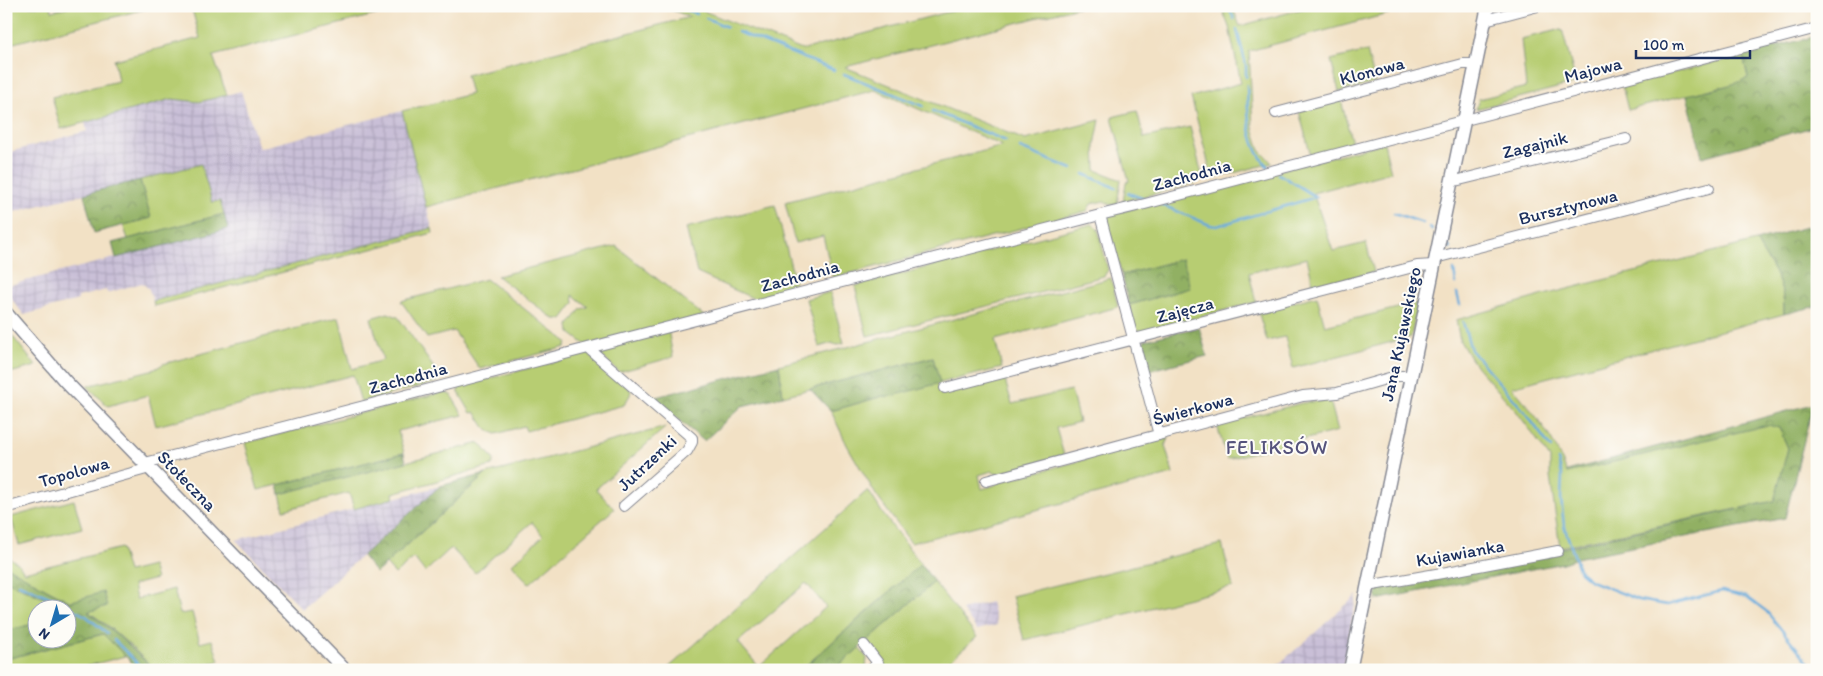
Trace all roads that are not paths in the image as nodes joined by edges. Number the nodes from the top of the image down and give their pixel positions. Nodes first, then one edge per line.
1 (1488, 6) edge
2 (1538, 6) edge
3 (1485, 20) junction
4 (1817, 28) edge
5 (1476, 64) junction
6 (1276, 113) dead end
7 (1464, 120) junction
8 (1626, 140) dead end
9 (1451, 182) junction
10 (1709, 188) dead end
11 (1100, 215) junction
12 (1434, 261) junction
13 (6, 313) edge
14 (1133, 340) junction
15 (588, 348) junction
16 (1410, 376) junction
17 (945, 388) dead end
18 (1159, 435) junction
19 (147, 465) junction
20 (986, 481) dead end
21 (624, 506) dead end
22 (6, 508) edge
23 (1558, 551) dead end
24 (1367, 586) junction
25 (864, 645) dead end
26 (345, 670) edge
27 (871, 670) edge
28 (1350, 670) edge

1 - 3 main road, Jana Kujawskiego
2 - 3 street
3 - 5 main road, Jana Kujawskiego
4 - 7 street, Majowa
5 - 6 street, Klonowa
5 - 7 main road, Jana Kujawskiego
7 - 9 main road, Jana Kujawskiego
7 - 11 street, Zachodnia
8 - 9 street, Zagajnik
9 - 12 main road, Jana Kujawskiego
10 - 12 street, Bursztynowa
11 - 14 street
11 - 15 street, Zachodnia
12 - 14 street, Zajęcza
12 - 16 main road, Jana Kujawskiego
13 - 19 main road, Stołeczna
14 - 17 street, Zajęcza
14 - 18 street
15 - 19 street, Zachodnia
15 - 21 street, Jutrzenki
16 - 18 street, Świerkowa
16 - 24 main road, Jana Kujawskiego
18 - 20 street, Świerkowa
19 - 22 street, Topolowa
19 - 26 main road, Stołeczna
23 - 24 street, Kujawianka
24 - 28 main road, Jana Kujawskiego
25 - 27 street

